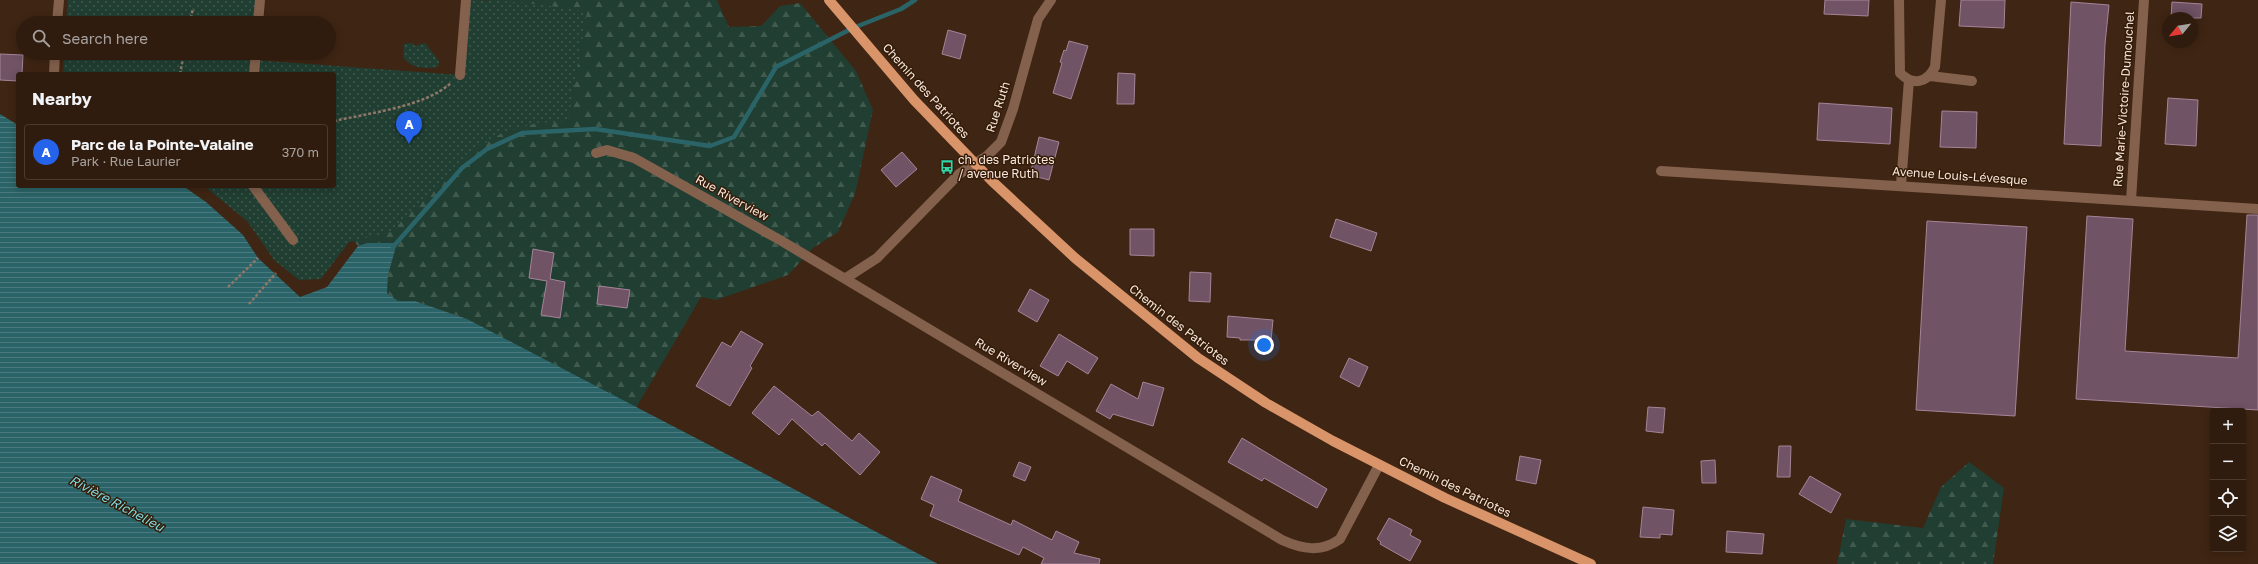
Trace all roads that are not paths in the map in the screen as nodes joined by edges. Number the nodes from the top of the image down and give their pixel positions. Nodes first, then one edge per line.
1 (59, 0) edge
2 (260, 0) edge
3 (466, 0) edge
4 (829, 0) edge
5 (1051, 0) edge
6 (1899, 0) edge
7 (1941, 0) edge
8 (2144, 0) edge
9 (58, 16) edge
10 (259, 16) edge
11 (55, 60) edge
12 (54, 72) edge
13 (460, 75) road end
14 (1930, 76) junction
15 (1909, 80) junction
16 (1972, 81) dead end
17 (596, 153) dead end
18 (974, 164) junction
19 (1661, 171) dead end
20 (1901, 185) junction
21 (254, 188) edge
22 (2131, 200) junction
23 (2258, 209) edge
24 (293, 240) dead end
25 (846, 278) junction
26 (1379, 465) junction
27 (1591, 564) edge

1 - 9 street
2 - 10 street
3 - 13 street
4 - 18 main road, Chemin des Patriotes
5 - 18 street, Rue Ruth
6 - 15 street
7 - 14 street
8 - 22 street, Rue Marie-Victoire-Dumouchel
11 - 12 street
14 - 15 street
14 - 16 street
15 - 20 street
17 - 25 street, Rue Riverview
18 - 25 street, Rue Ruth
18 - 26 main road, Chemin des Patriotes
19 - 20 street, Avenue Louis-Lévesque
20 - 22 street, Avenue Louis-Lévesque
21 - 24 street
22 - 23 street, Avenue Louis-Lévesque
25 - 26 street, Rue Riverview
26 - 27 main road, Chemin des Patriotes

